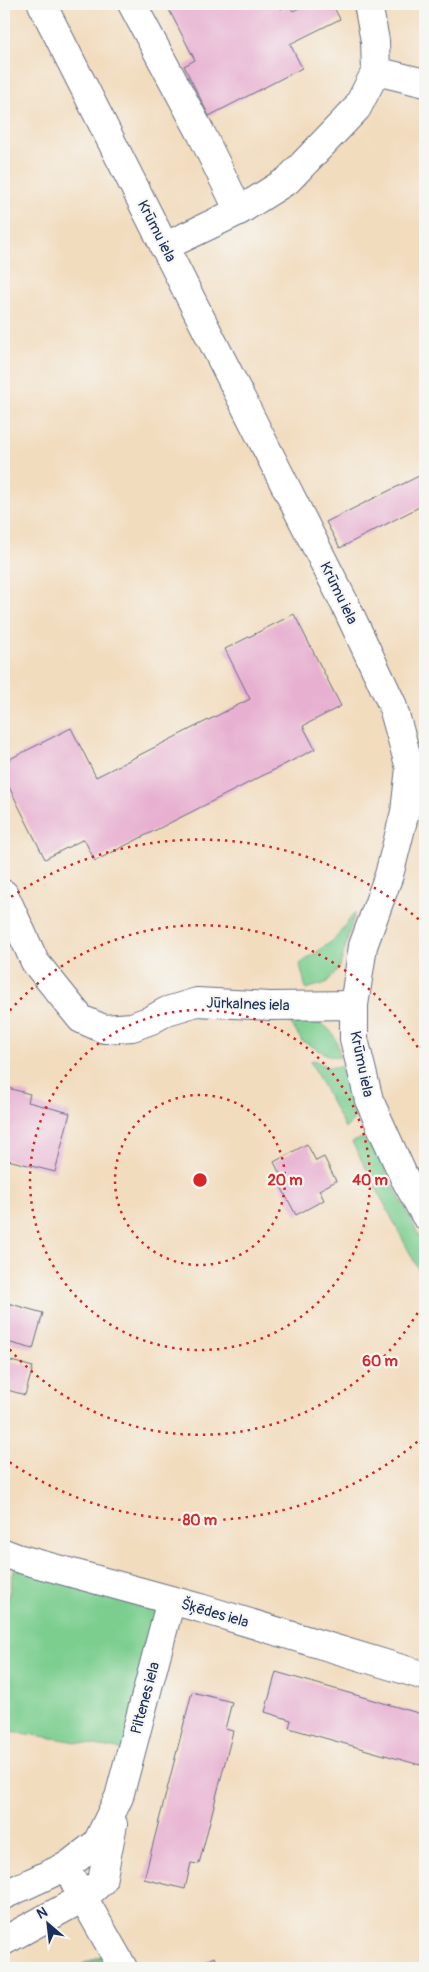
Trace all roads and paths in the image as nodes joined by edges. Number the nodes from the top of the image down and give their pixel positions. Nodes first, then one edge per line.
1 (42, 4) edge
2 (132, 4) edge
3 (368, 4) edge
4 (376, 72) junction
5 (425, 83) edge
6 (239, 211) junction
7 (164, 247) junction
8 (418, 766) edge
9 (4, 894) edge
10 (354, 1005) junction
11 (425, 1215) edge
12 (4, 1553) edge
13 (171, 1600) junction
14 (425, 1676) edge
15 (119, 1797) junction
16 (66, 1866) junction
17 (6, 1889) edge
18 (83, 1898) junction
19 (4, 1941) edge
20 (123, 1968) edge

1 - 7 street, Krūmu iela
2 - 6 street
3 - 4 street
4 - 5 street
4 - 6 street
6 - 7 street
7 - 8 street, Krūmu iela
8 - 10 street, Krūmu iela
9 - 10 street, Jūrkalnes iela
10 - 11 street, Krūmu iela
12 - 13 street, Šķēdes iela
13 - 14 street, Šķēdes iela
13 - 15 street, Piltenes iela
15 - 16 street, Piltenes iela
15 - 18 street, Piltenes iela
16 - 17 street, Piltenes iela
16 - 18 street
18 - 19 street, Piltenes iela
18 - 20 street

